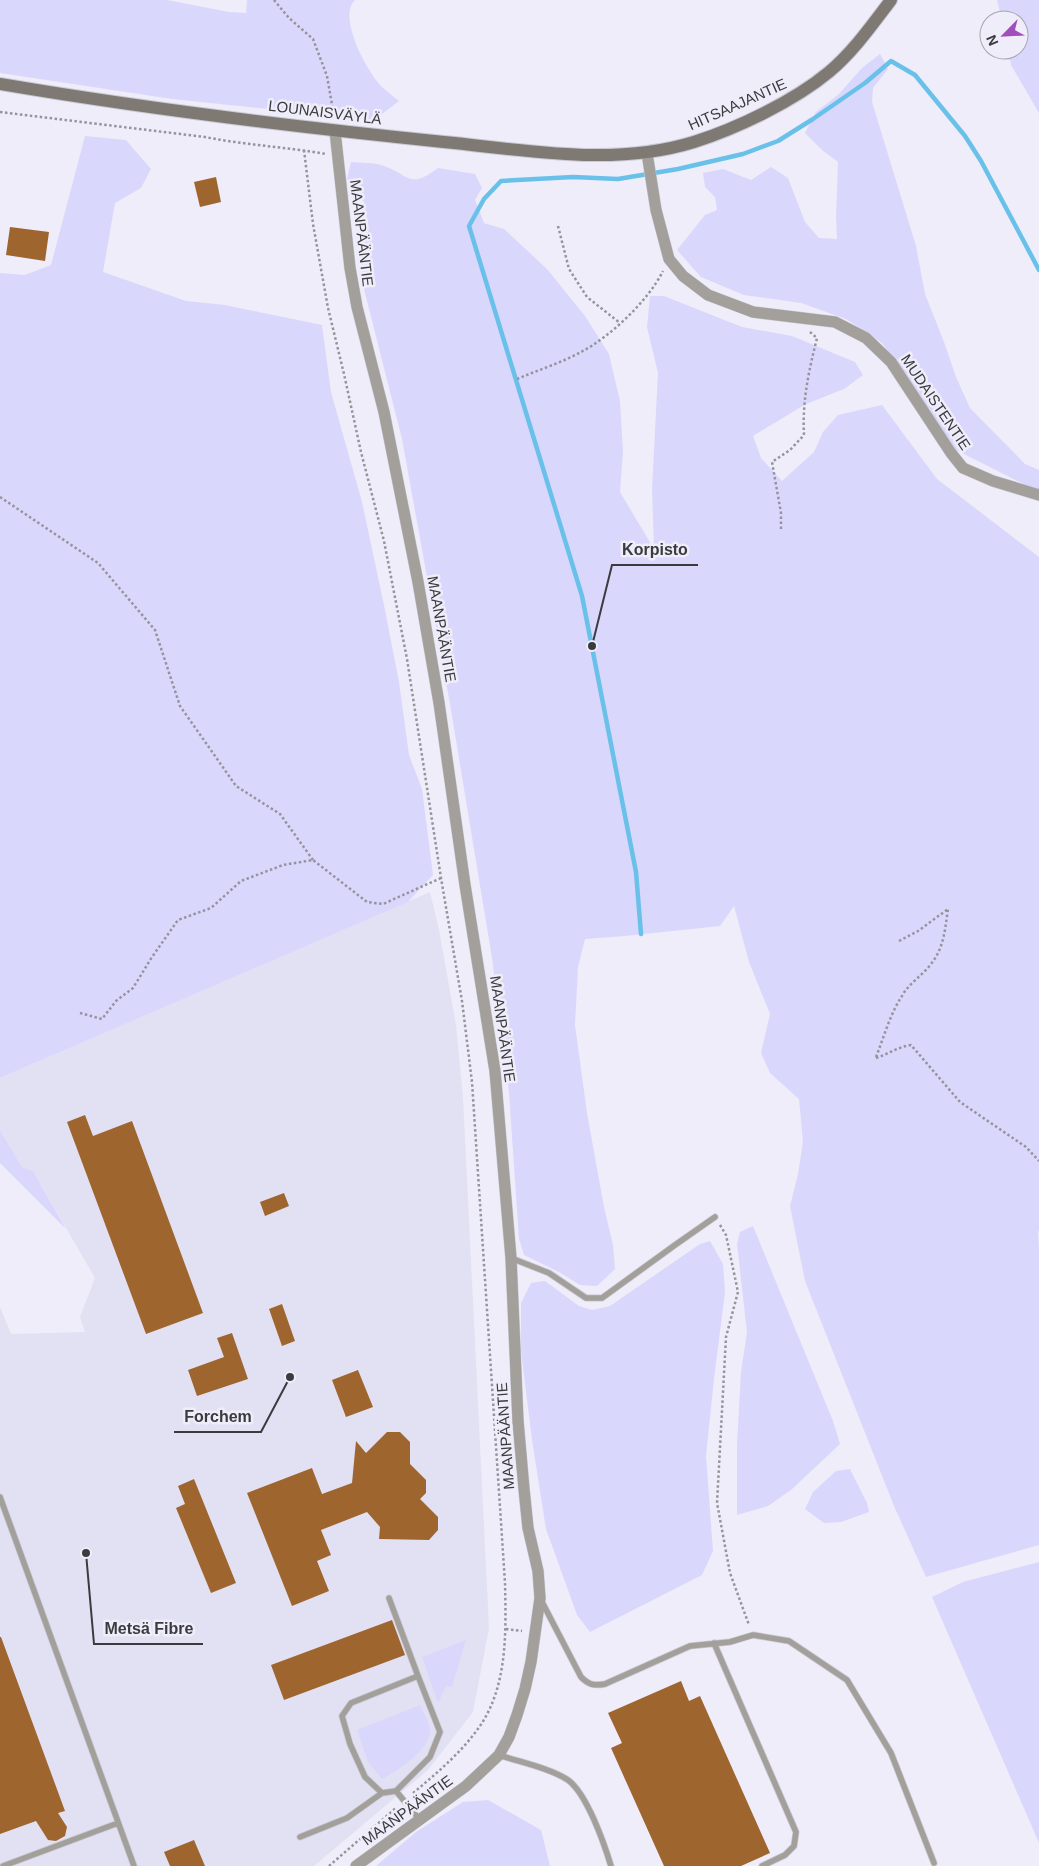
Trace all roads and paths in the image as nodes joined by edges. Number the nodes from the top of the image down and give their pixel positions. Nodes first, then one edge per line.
1 (274, 0) edge
2 (891, 0) edge
3 (0, 84) edge
4 (0, 112) edge
5 (336, 131) junction
6 (304, 150) junction
7 (647, 152) junction
8 (338, 157) junction
9 (558, 226) dead end
10 (669, 259) junction
11 (794, 318) junction
12 (620, 323) junction
13 (517, 379) dead end
14 (1039, 495) edge
15 (0, 497) edge
16 (781, 529) dead end
17 (313, 860) junction
18 (441, 878) junction
19 (899, 941) dead end
20 (80, 1013) dead end
21 (1039, 1161) edge
22 (716, 1218) joint
23 (511, 1258) junction
24 (0, 1497) edge
25 (389, 1598) dead end
26 (540, 1598) junction
27 (753, 1635) junction
28 (714, 1643) junction
29 (418, 1676) junction
30 (499, 1755) junction
31 (396, 1791) junction
32 (382, 1793) junction
33 (404, 1801) junction
34 (420, 1820) junction
35 (118, 1823) junction
36 (300, 1837) dead end
37 (934, 1863) dead end
38 (3, 1866) edge
39 (134, 1866) edge
40 (329, 1866) edge
41 (356, 1866) edge
42 (611, 1866) edge
43 (762, 1866) edge

1 - 5 path
2 - 7 street, HITSAAJANTIE
3 - 5 street, LOUNAISVÄYLÄ
4 - 6 path
5 - 7 street, LOUNAISVÄYLÄ
5 - 8 street, MAANPÄÄNTIE
6 - 8 path
6 - 18 path
7 - 10 street, MUDAISTENTIE
8 - 23 street, MAANPÄÄNTIE
9 - 12 path
10 - 11 street, MUDAISTENTIE
10 - 12 path
11 - 14 street, MUDAISTENTIE
11 - 16 path
12 - 13 path
15 - 17 path
17 - 18 path
17 - 20 path
18 - 33 path
19 - 21 path
22 - 23 lane
22 - 27 path
23 - 26 street, MAANPÄÄNTIE
24 - 35 lane
25 - 29 lane
26 - 28 lane
26 - 30 street, MAANPÄÄNTIE
27 - 28 lane
27 - 37 lane
28 - 43 lane
29 - 31 lane
29 - 32 lane
30 - 34 street, MAANPÄÄNTIE
30 - 42 lane
31 - 32 lane
31 - 33 lane
32 - 36 lane
33 - 34 lane
33 - 40 path
34 - 41 street, MAANPÄÄNTIE
35 - 38 lane
35 - 39 lane

